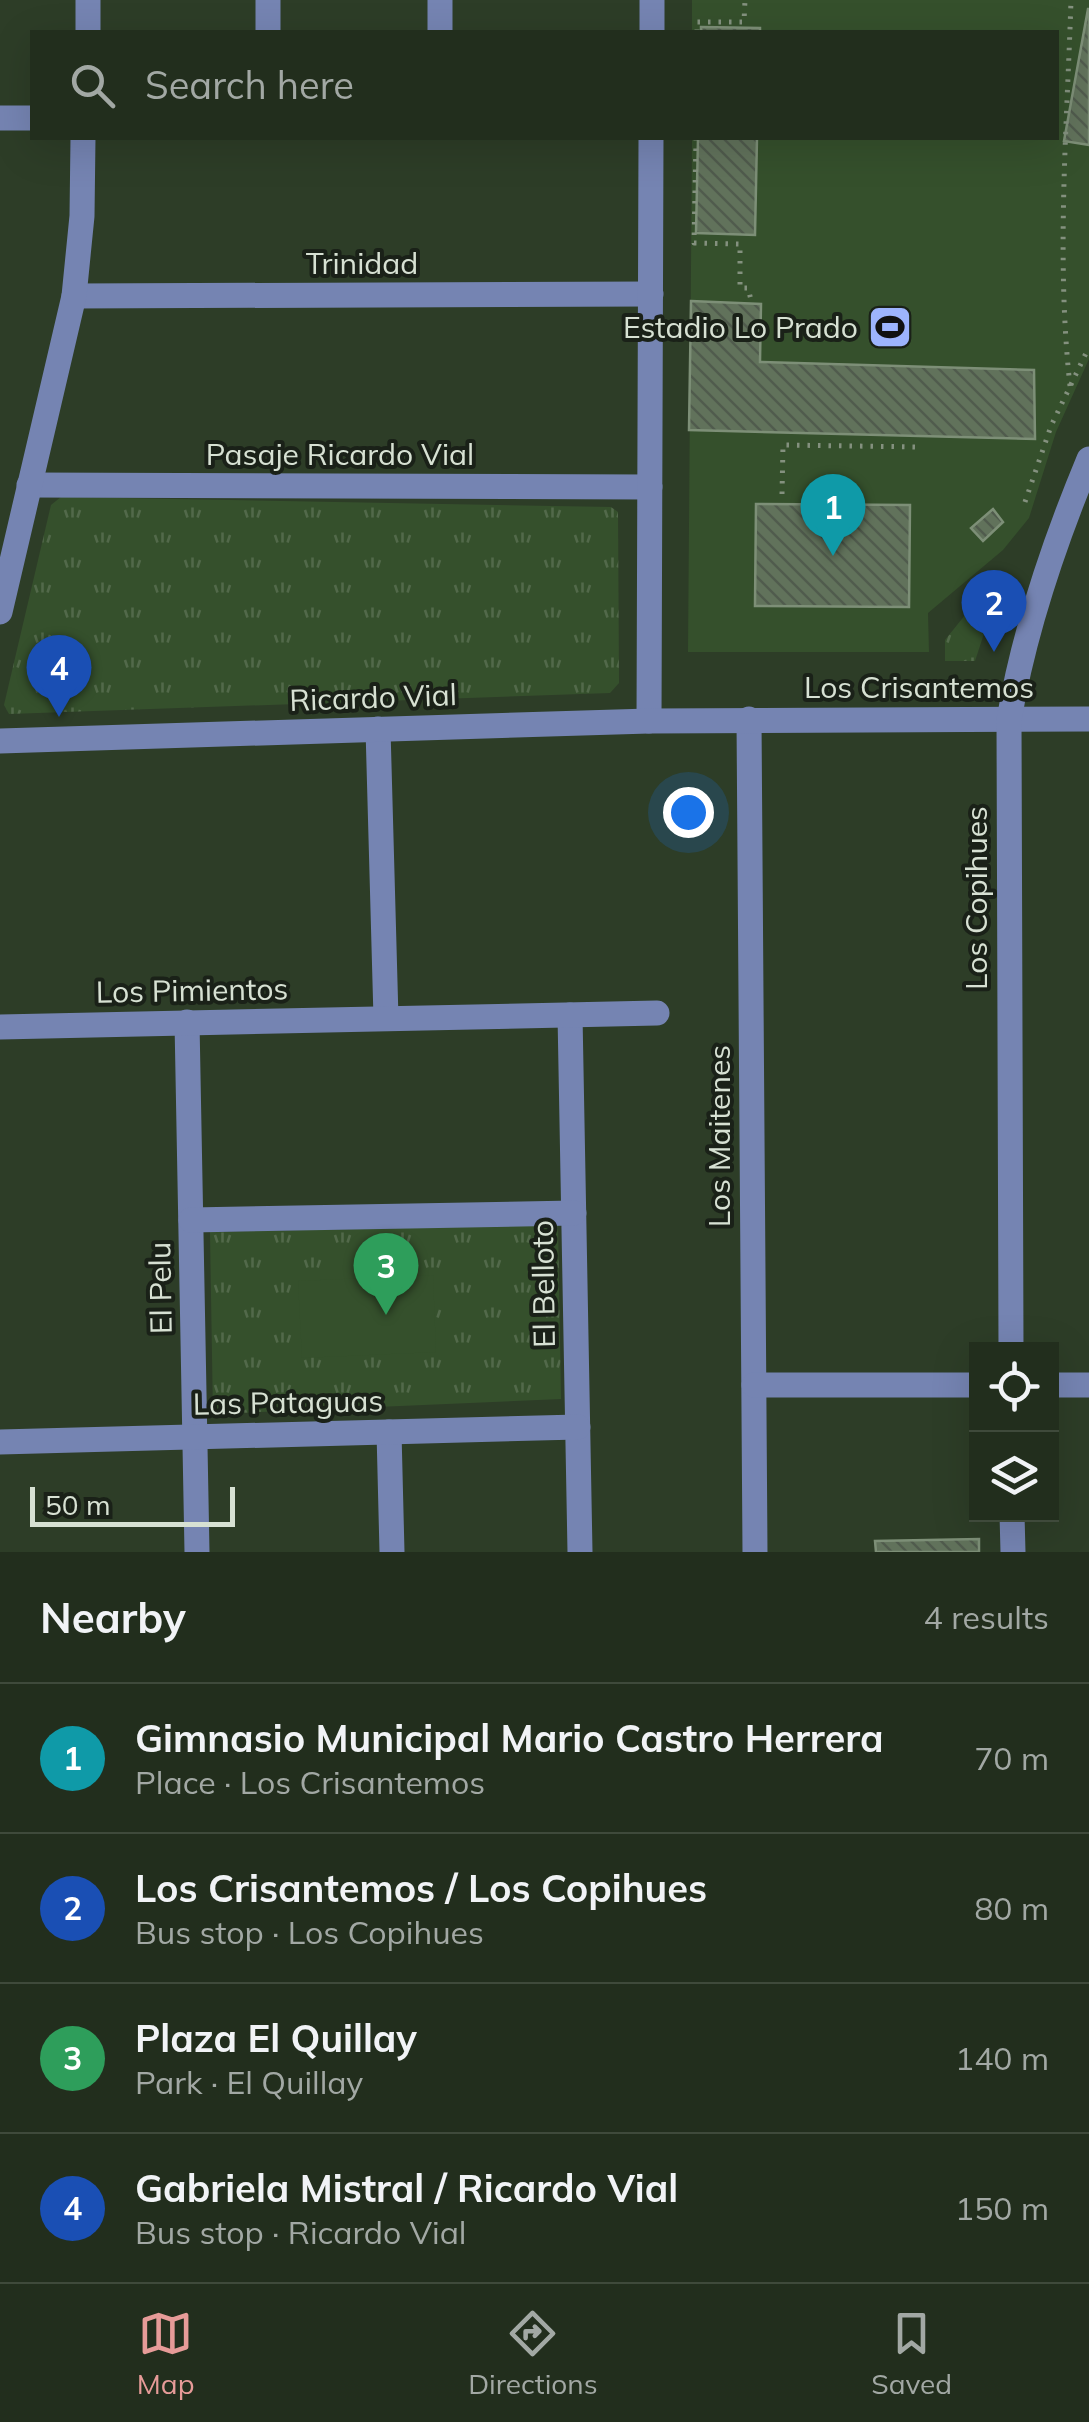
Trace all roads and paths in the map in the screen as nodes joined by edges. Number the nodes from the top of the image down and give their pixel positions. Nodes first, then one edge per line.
1 (88, 0) edge
2 (268, 0) edge
3 (440, 0) edge
4 (652, 0) edge
5 (744, 0) edge
6 (1071, 0) edge
7 (88, 30) edge
8 (268, 30) edge
9 (440, 30) edge
10 (652, 30) edge
11 (697, 30) edge
12 (0, 118) edge
13 (30, 118) edge
14 (84, 140) edge
15 (652, 140) edge
16 (696, 140) edge
17 (651, 294) junction
18 (74, 296) junction
19 (752, 304) dead end
20 (1089, 346) edge
21 (1070, 386) junction
22 (921, 447) dead end
23 (1089, 459) edge
24 (29, 485) junction
25 (650, 488) junction
26 (782, 494) dead end
27 (1025, 502) dead end
28 (0, 612) edge
29 (749, 719) junction
30 (1089, 719) edge
31 (649, 720) junction
32 (1009, 720) junction
33 (378, 729) junction
34 (0, 741) edge
35 (657, 1013) dead end
36 (570, 1014) junction
37 (386, 1018) junction
38 (187, 1022) junction
39 (0, 1026) edge
40 (574, 1213) junction
41 (191, 1220) junction
42 (1011, 1342) edge
43 (969, 1385) edge
44 (1059, 1385) edge
45 (1089, 1385) edge
46 (754, 1386) junction
47 (578, 1427) junction
48 (389, 1432) junction
49 (195, 1437) junction
50 (0, 1442) edge
51 (1012, 1522) edge
52 (197, 1552) edge
53 (392, 1552) edge
54 (580, 1552) edge
55 (755, 1552) edge
56 (1012, 1552) edge

1 - 7 street
2 - 8 street
3 - 9 street
4 - 10 street
5 - 11 path
6 - 21 path
12 - 13 street
14 - 18 street
15 - 17 street
16 - 19 path
17 - 18 street, Trinidad
17 - 25 street
18 - 24 street
20 - 21 path
21 - 27 path
22 - 26 path
23 - 32 street, Los Copihues
24 - 25 street, Pasaje Ricardo Vial
24 - 28 street
25 - 31 street
29 - 31 street, Ricardo Vial
29 - 32 street, Los Crisantemos
29 - 46 street, Los Maitenes
30 - 32 street, Los Crisantemos
31 - 33 street, Ricardo Vial
32 - 42 street, Los Copihues
33 - 34 street, Ricardo Vial
33 - 37 street
35 - 36 street, Los Pimientos
36 - 37 street, Los Pimientos
36 - 40 street, El Belloto
37 - 38 street, Los Pimientos
38 - 39 street, Los Pimientos
38 - 41 street, El Pelu
40 - 41 street
40 - 47 street, El Belloto
41 - 49 street, El Pelu
43 - 46 street
44 - 45 street
46 - 55 street, Los Maitenes
47 - 48 street, Las Pataguas
47 - 54 street, El Belloto
48 - 49 street, Las Pataguas
48 - 53 street
49 - 50 street, Las Pataguas
49 - 52 street, El Pelu
51 - 56 street

